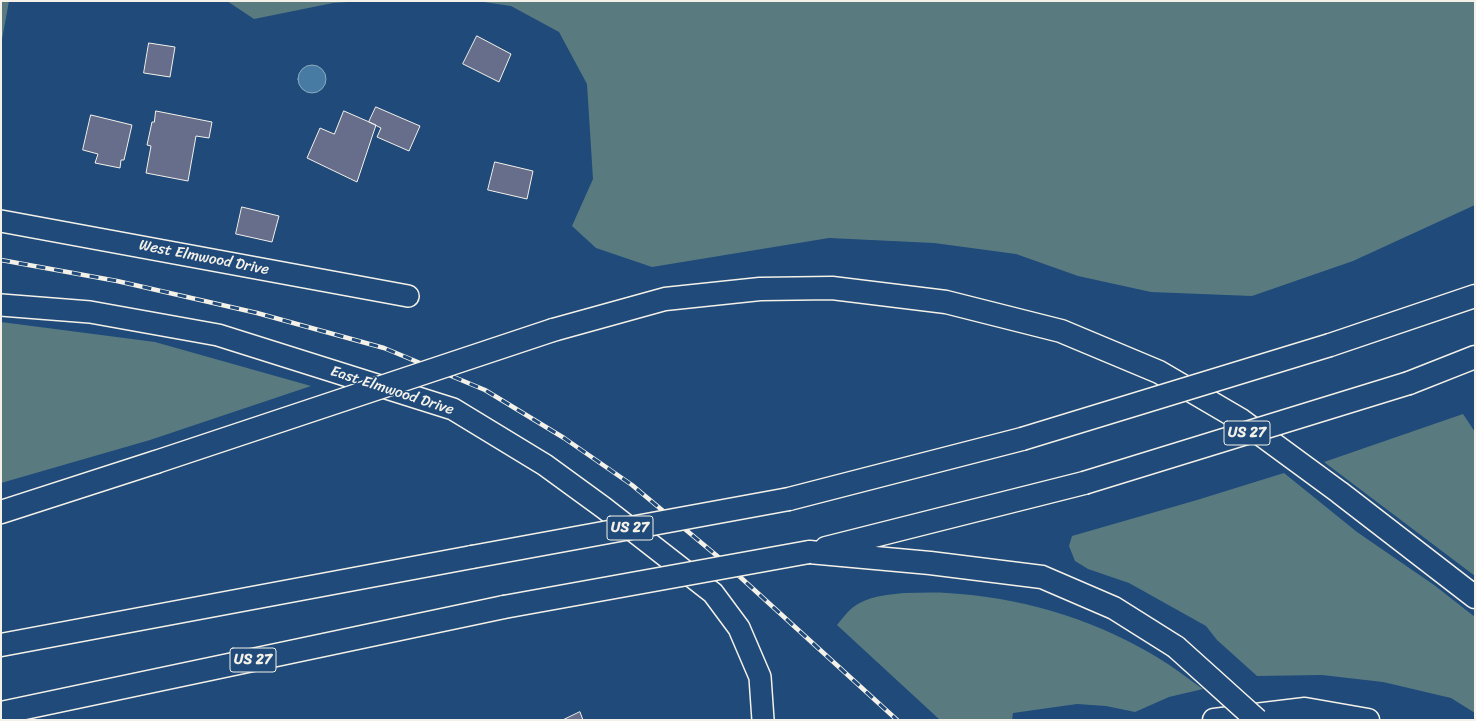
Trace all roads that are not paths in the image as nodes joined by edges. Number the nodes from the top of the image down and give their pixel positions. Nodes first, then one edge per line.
1 (1, 221) edge
2 (408, 296) dead end
3 (1475, 296) edge
4 (1, 305) edge
5 (1475, 357) edge
6 (1, 512) edge
7 (809, 552) junction
8 (1475, 597) edge
9 (1, 645) edge
10 (1, 713) edge
11 (763, 720) edge
12 (1214, 720) edge
13 (1257, 720) edge
14 (1368, 720) edge

1 - 2 street, West Elmwood Drive
3 - 9 main road, US 27, bridge
4 - 11 street, East Elmwood Drive
5 - 7 main road, US 27, bridge
6 - 8 main road, bridge
7 - 10 main road, US 27, bridge
7 - 13 main road, bridge
12 - 14 main road

